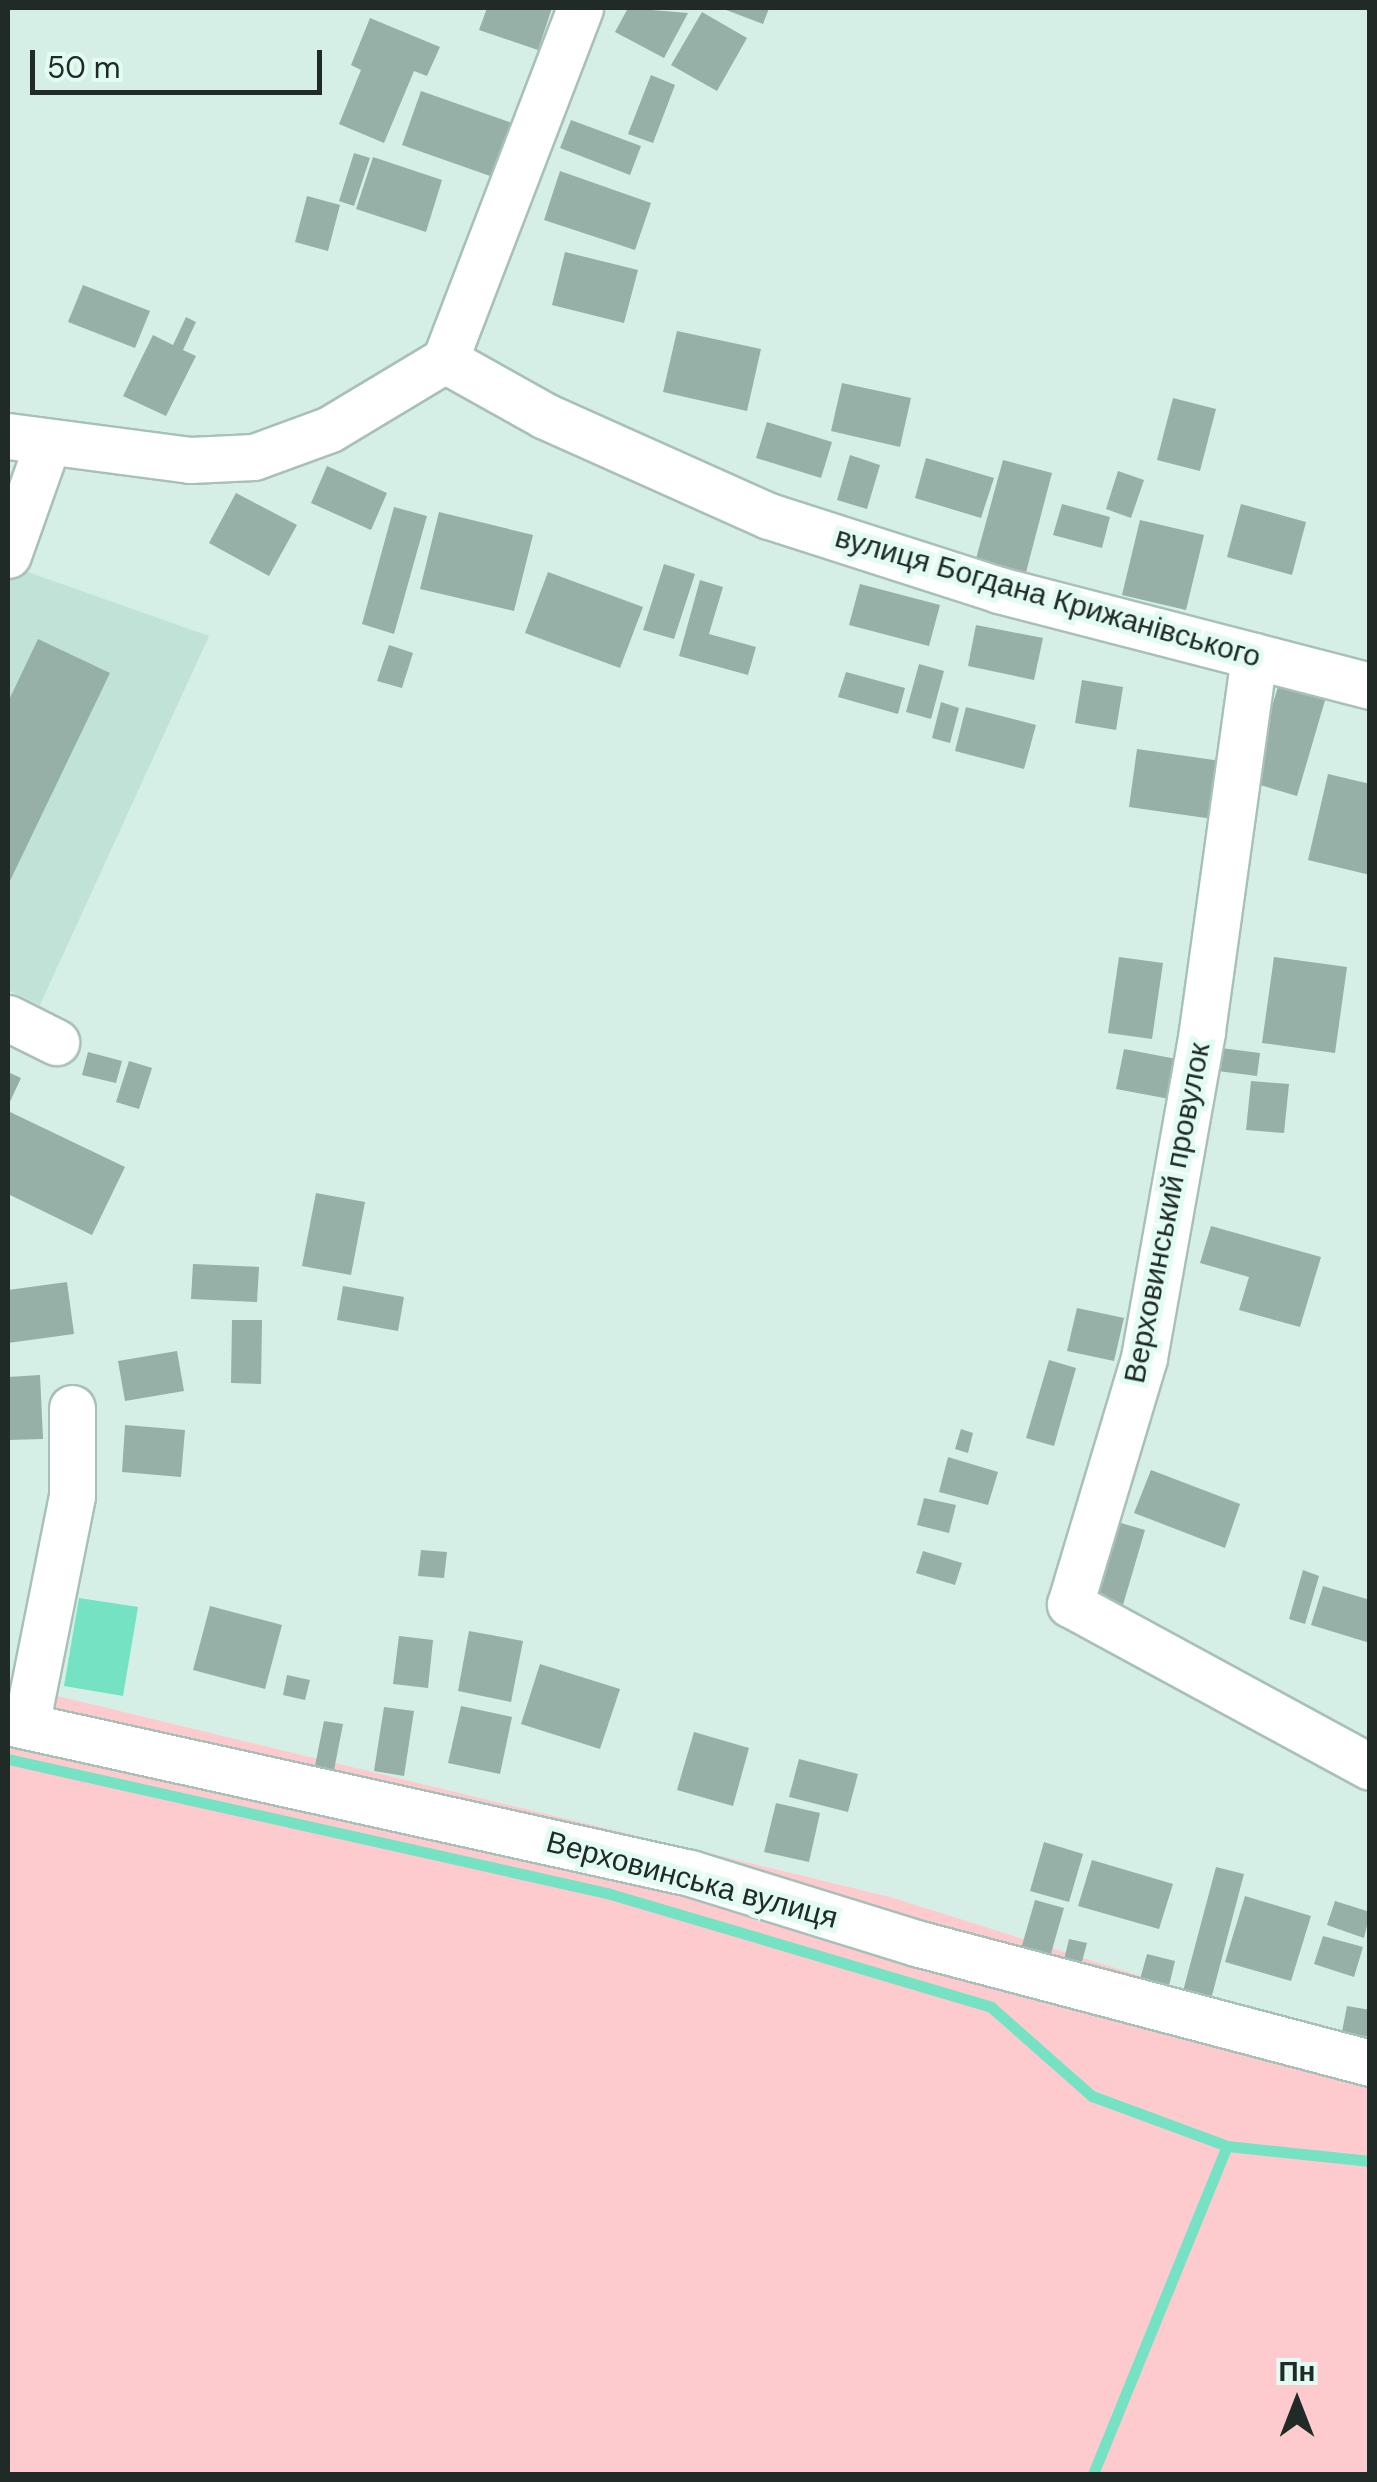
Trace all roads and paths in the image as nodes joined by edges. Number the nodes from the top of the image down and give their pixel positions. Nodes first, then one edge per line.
1 (580, 8) edge
2 (445, 360) junction
3 (28, 440) edge
4 (8, 555) edge
5 (1254, 656) junction
6 (1370, 686) edge
7 (8, 1018) edge
8 (56, 1042) dead end
9 (72, 1408) dead end
10 (17, 1724) edge
11 (1370, 1767) edge
12 (1370, 2064) edge

1 - 2 street
2 - 3 street
2 - 5 street, вулиця Богдана Крижанівського
3 - 4 street
5 - 6 street, вулиця Богдана Крижанівського
5 - 11 street, Верховинський провулок
7 - 8 street
9 - 10 street
10 - 12 street, Верховинська вулиця

